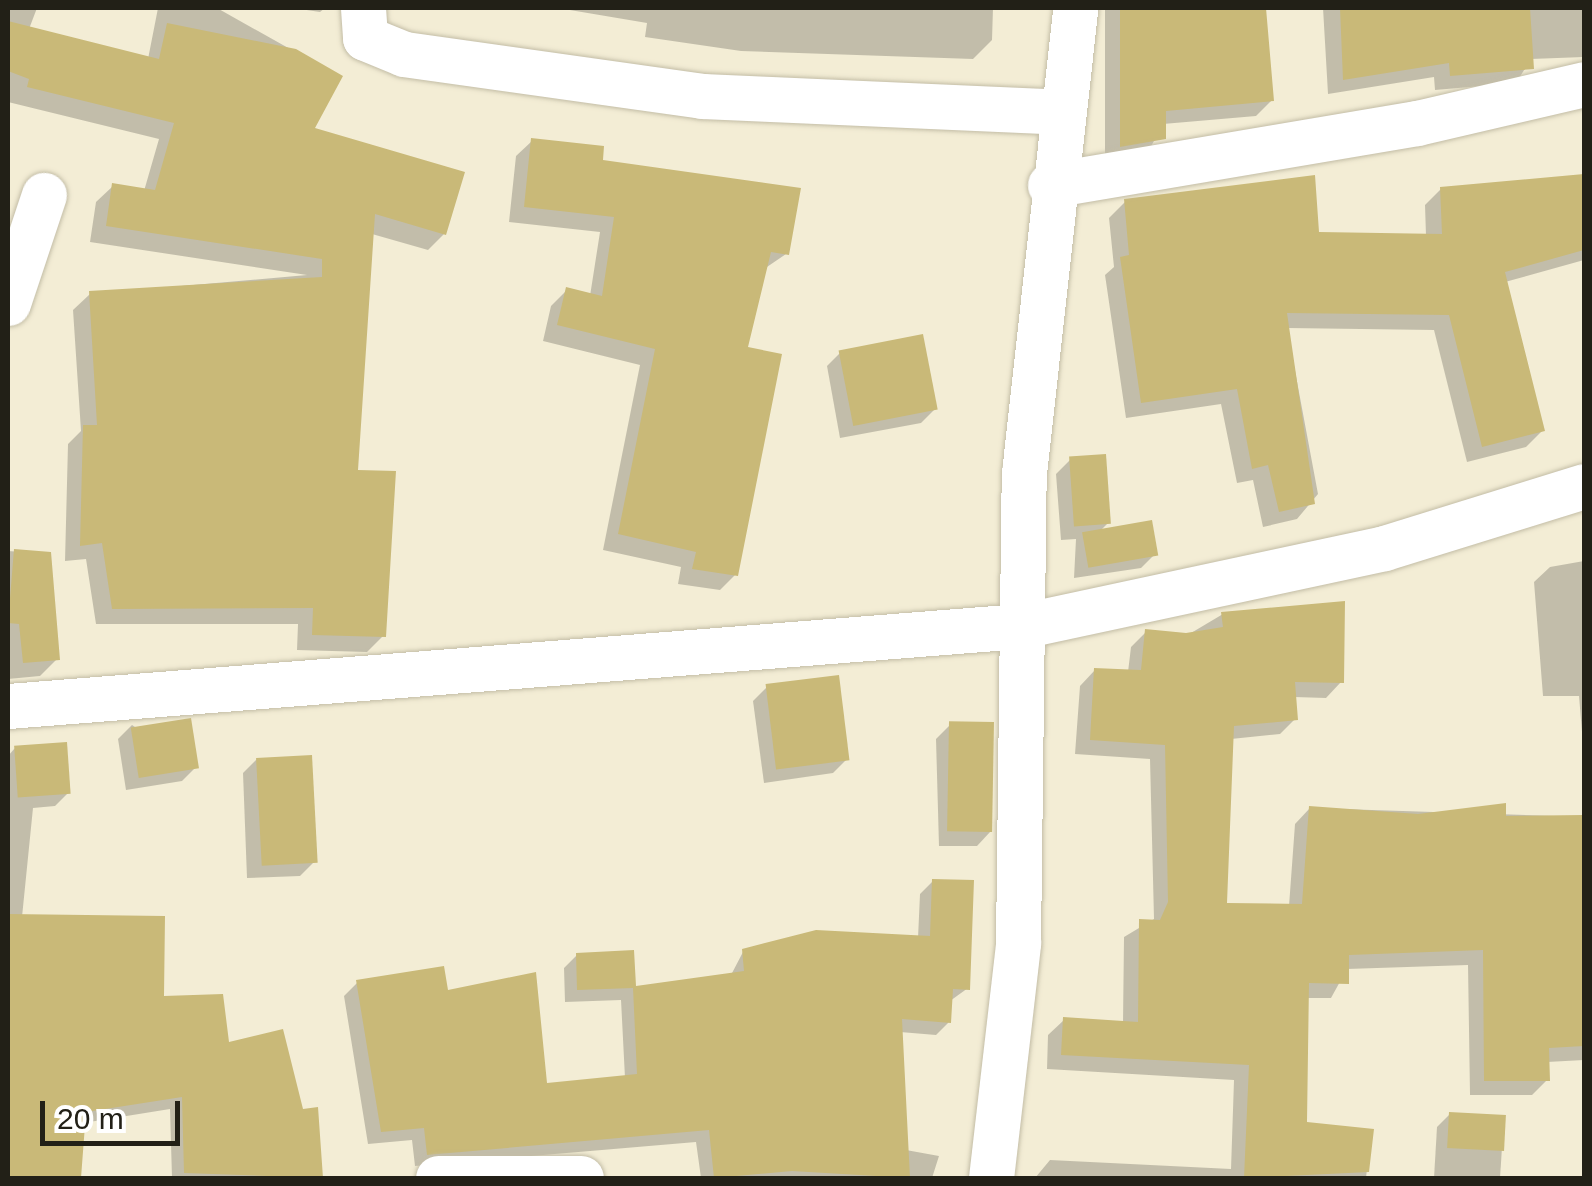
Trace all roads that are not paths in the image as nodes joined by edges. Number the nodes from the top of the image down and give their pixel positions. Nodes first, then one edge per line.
1 (363, 8) edge
2 (1075, 8) edge
3 (1584, 84) edge
4 (1062, 112) junction
5 (1050, 185) junction
6 (44, 196) dead end
7 (8, 303) edge
8 (1584, 486) edge
9 (1021, 626) junction
10 (8, 706) edge
11 (438, 1178) edge
12 (581, 1178) edge
13 (991, 1178) edge

1 - 4 street
2 - 4 street
3 - 5 street
4 - 5 street
5 - 9 street
6 - 7 street
8 - 9 street
9 - 10 street
9 - 13 street
11 - 12 street

